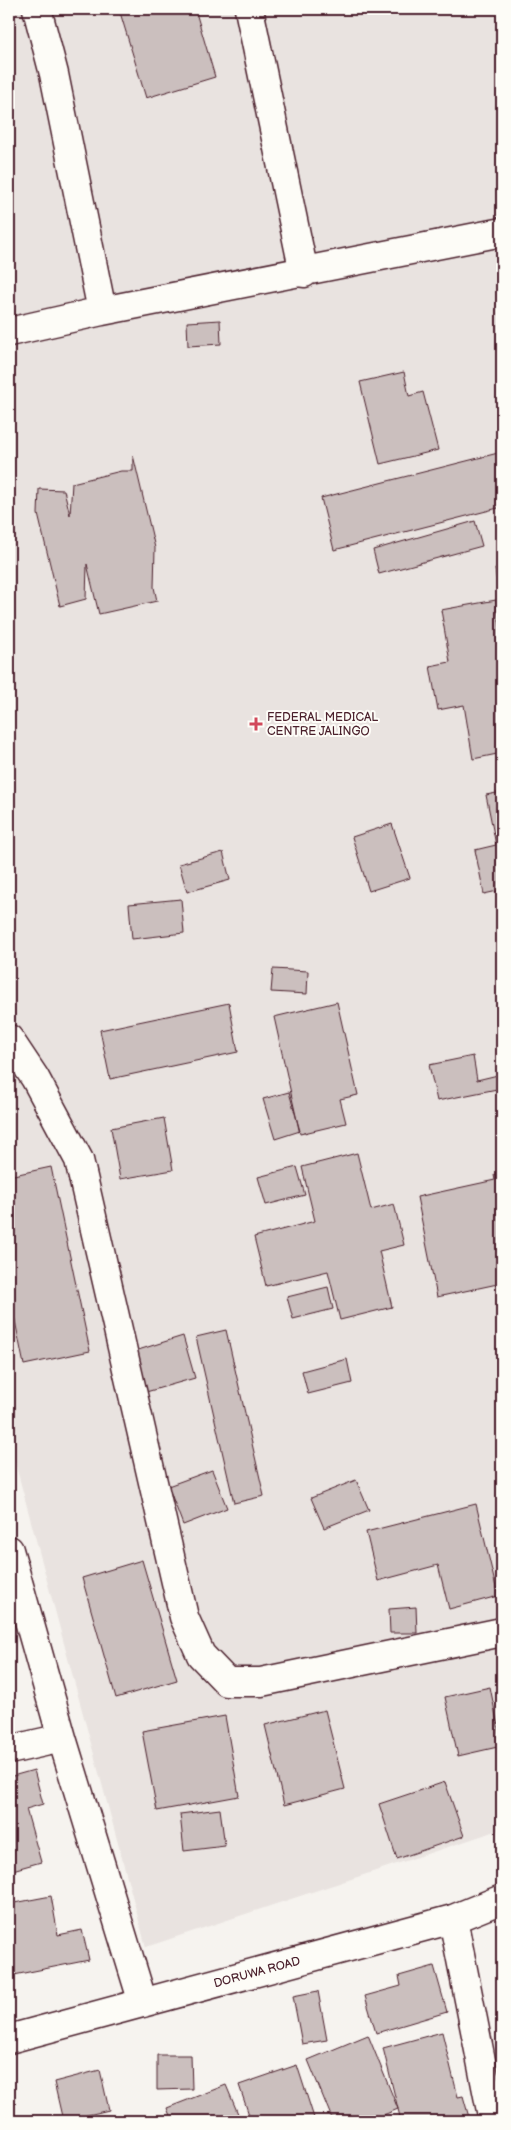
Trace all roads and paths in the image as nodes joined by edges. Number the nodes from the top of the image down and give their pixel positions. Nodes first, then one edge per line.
1 (37, 9) edge
2 (249, 9) edge
3 (502, 232) edge
4 (304, 273) junction
5 (102, 311) junction
6 (9, 332) edge
7 (9, 1039) edge
8 (9, 1550) edge
9 (20, 1622) edge
10 (502, 1632) edge
11 (62, 1738) junction
12 (9, 1750) edge
13 (502, 1899) edge
14 (453, 1919) junction
15 (143, 2003) junction
16 (9, 2039) edge
17 (493, 2121) edge

1 - 5 street
2 - 4 street
3 - 4 street
4 - 5 street
5 - 6 street
7 - 10 street
8 - 9 street
9 - 11 street
11 - 12 street
11 - 15 street
13 - 14 street, DORUWA ROAD
14 - 15 street, DORUWA ROAD
14 - 17 street
15 - 16 street, DORUWA ROAD

